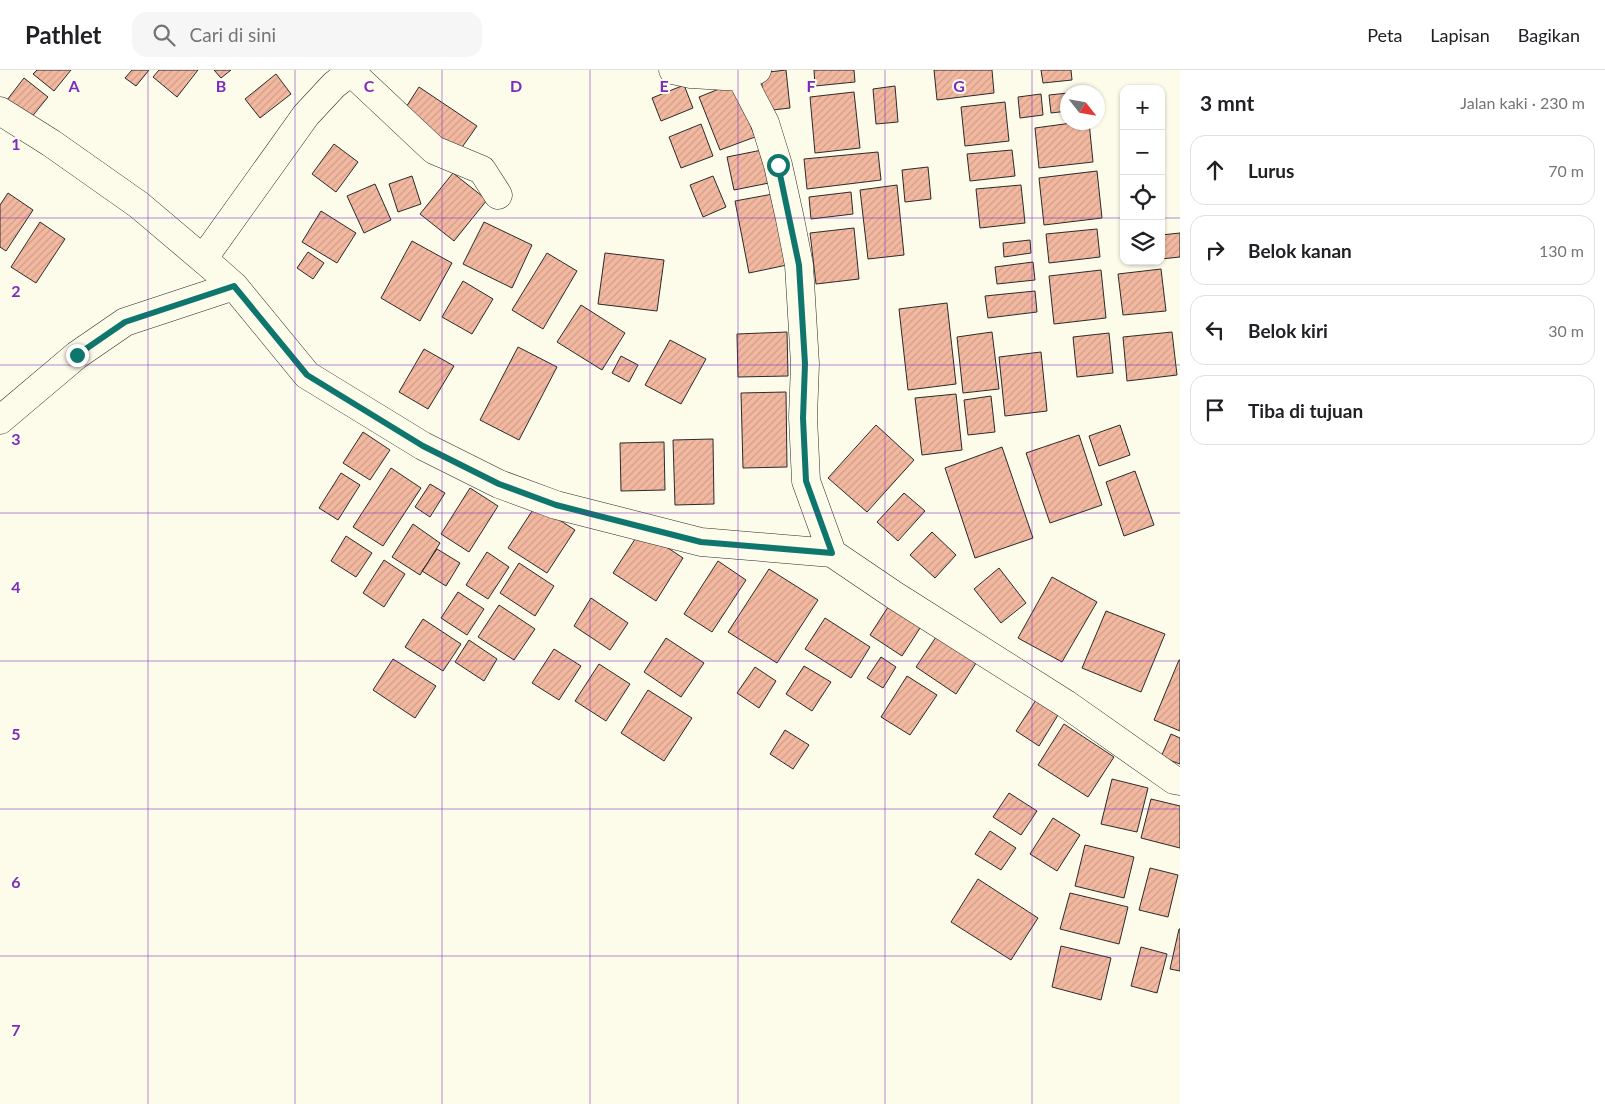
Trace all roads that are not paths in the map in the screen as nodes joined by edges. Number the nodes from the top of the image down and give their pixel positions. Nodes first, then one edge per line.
1 (674, 70) edge
2 (352, 71) edge
3 (749, 74) edge
4 (0, 111) edge
5 (498, 195) dead end
6 (203, 259) junction
7 (234, 286) junction
8 (0, 420) edge
9 (832, 553) junction
10 (1180, 781) edge

1 - 3 street
2 - 5 street
2 - 6 street
3 - 9 street
4 - 6 street
6 - 7 street
7 - 8 street
7 - 9 street
9 - 10 street

